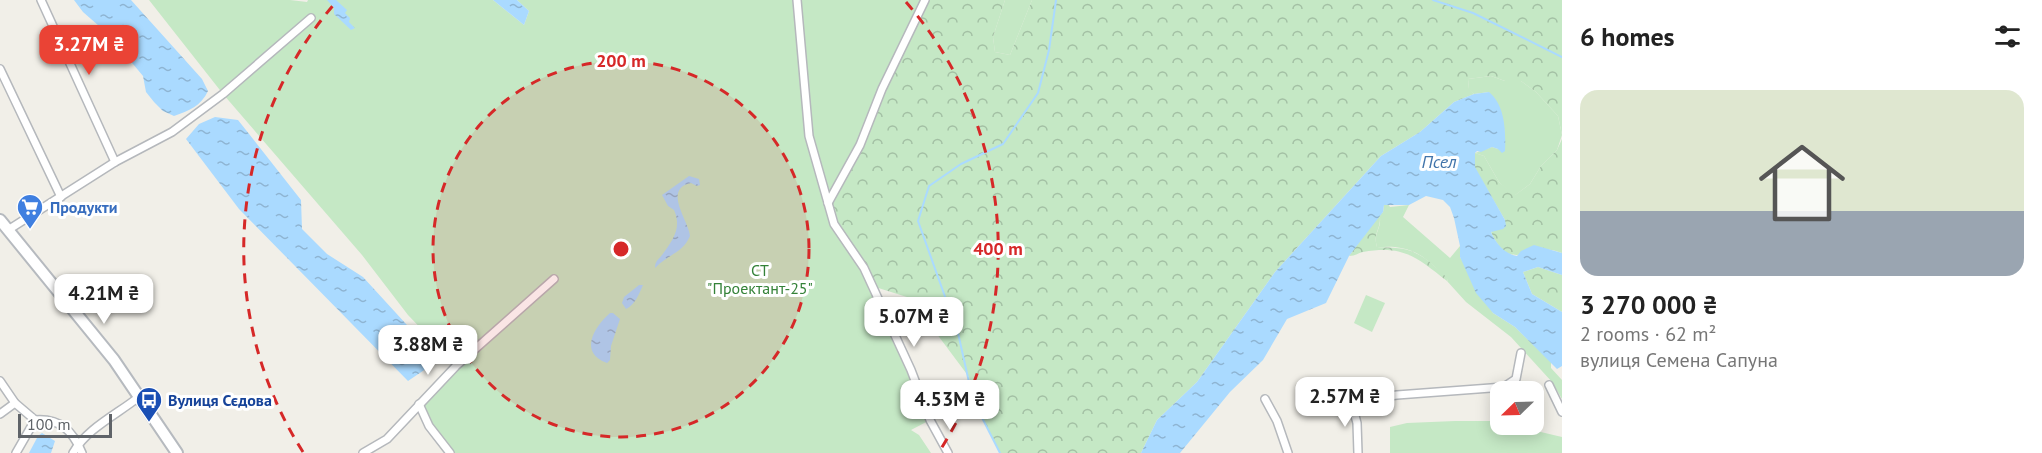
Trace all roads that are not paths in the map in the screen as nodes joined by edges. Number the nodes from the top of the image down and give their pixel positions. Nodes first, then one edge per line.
1 (41, 0) edge
2 (797, 0) edge
3 (925, 0) edge
4 (311, 18) dead end
5 (0, 69) edge
6 (115, 162) junction
7 (61, 197) junction
8 (828, 203) junction
9 (3, 226) edge
10 (554, 279) dead end
11 (1521, 353) dead end
12 (0, 381) edge
13 (1549, 385) dead end
14 (140, 396) junction
15 (1265, 399) dead end
16 (15, 404) junction
17 (419, 404) junction
18 (1562, 412) edge
19 (0, 414) edge
20 (35, 420) junction
21 (78, 444) junction
22 (16, 453) edge
23 (72, 453) edge
24 (82, 453) edge
25 (177, 453) edge
26 (363, 453) edge
27 (450, 453) edge
28 (948, 453) edge
29 (1288, 453) edge
30 (1358, 453) edge

1 - 6 street
2 - 8 street
3 - 8 street
4 - 6 street
5 - 7 street
6 - 7 street
7 - 9 street
8 - 28 street
9 - 14 main road
10 - 17 street
11 - 30 street
12 - 16 street
13 - 18 street
14 - 21 street
14 - 25 main road
15 - 29 street
16 - 19 street
16 - 20 street
17 - 26 street
17 - 27 street
20 - 21 street
20 - 22 street
21 - 23 street
21 - 24 street

